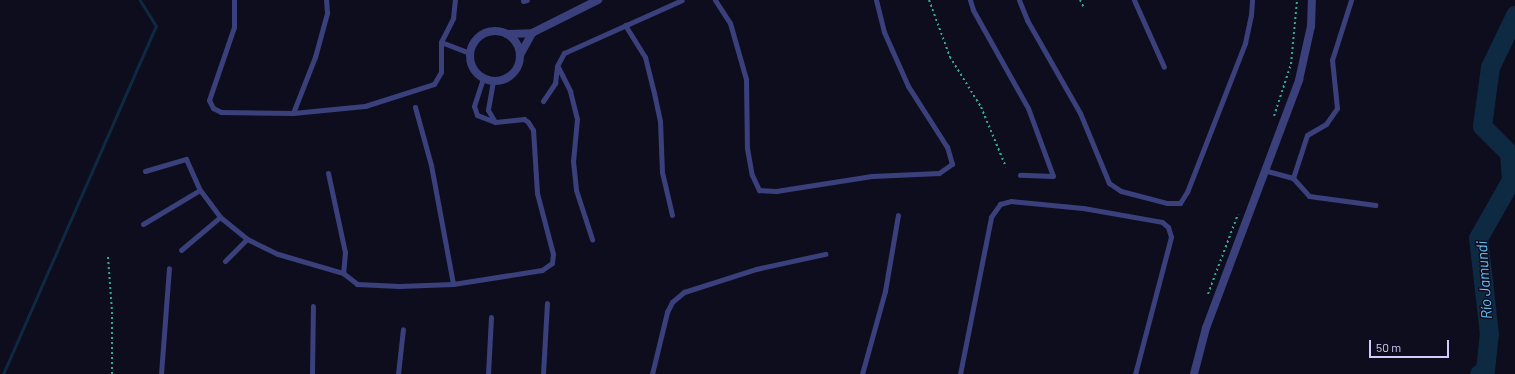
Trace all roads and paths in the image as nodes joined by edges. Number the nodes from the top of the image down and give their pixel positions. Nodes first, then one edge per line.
1 (234, 0) edge
2 (326, 0) edge
3 (455, 0) edge
4 (598, 0) edge
5 (682, 0) edge
6 (715, 0) edge
7 (876, 0) edge
8 (929, 0) edge
9 (970, 0) edge
10 (1019, 0) edge
11 (1080, 0) edge
12 (1134, 0) edge
13 (1252, 0) edge
14 (1297, 0) edge
15 (1312, 0) edge
16 (1351, 0) edge
17 (1083, 6) dead end
18 (625, 25) junction
19 (532, 33) junction
20 (507, 34) junction
21 (441, 42) junction
22 (470, 53) junction
23 (520, 55) junction
24 (557, 66) junction
25 (1164, 67) dead end
26 (483, 78) junction
27 (493, 81) junction
28 (542, 101) dead end
29 (415, 107) dead end
30 (293, 113) junction
31 (495, 122) junction
32 (1272, 124) dead end
33 (1006, 166) dead end
34 (145, 171) dead end
35 (1267, 171) junction
36 (328, 173) dead end
37 (1020, 175) dead end
38 (1293, 178) junction
39 (200, 190) junction
40 (1375, 205) dead end
41 (1240, 209) dead end
42 (898, 214) dead end
43 (672, 215) dead end
44 (220, 218) junction
45 (143, 224) dead end
46 (247, 239) junction
47 (592, 239) dead end
48 (181, 250) dead end
49 (825, 254) dead end
50 (108, 257) dead end
51 (225, 261) dead end
52 (169, 268) dead end
53 (343, 274) junction
54 (453, 284) junction
55 (1207, 296) dead end
56 (547, 303) dead end
57 (313, 306) dead end
58 (491, 317) dead end
59 (403, 329) dead end
60 (112, 374) edge
61 (161, 374) edge
62 (312, 374) edge
63 (398, 374) edge
64 (488, 374) edge
65 (543, 374) edge
66 (652, 374) edge
67 (862, 374) edge
68 (960, 374) edge
69 (1135, 374) edge
70 (1194, 374) edge

1 - 30 lane
2 - 30 lane
3 - 21 lane
4 - 19 street
5 - 18 lane
6 - 7 lane
8 - 33 path
9 - 37 lane
10 - 13 lane
11 - 17 path
12 - 25 lane
14 - 32 path
15 - 35 street
16 - 38 lane
18 - 24 lane
18 - 43 lane
19 - 20 street
19 - 23 street
20 - 22 street
20 - 23 street
21 - 22 lane
21 - 30 lane
22 - 26 street
23 - 27 street
24 - 28 lane
24 - 47 lane
26 - 27 street
26 - 31 lane
27 - 31 lane
29 - 54 lane
31 - 54 lane
34 - 39 lane
35 - 38 lane
35 - 70 street
36 - 53 lane
38 - 40 lane
39 - 44 lane
39 - 45 lane
41 - 55 path
42 - 67 lane
44 - 46 lane
44 - 48 lane
46 - 51 lane
46 - 53 lane
49 - 66 lane
50 - 60 path
52 - 61 lane
53 - 54 lane
56 - 65 lane
57 - 62 lane
58 - 64 lane
59 - 63 lane
68 - 69 lane

